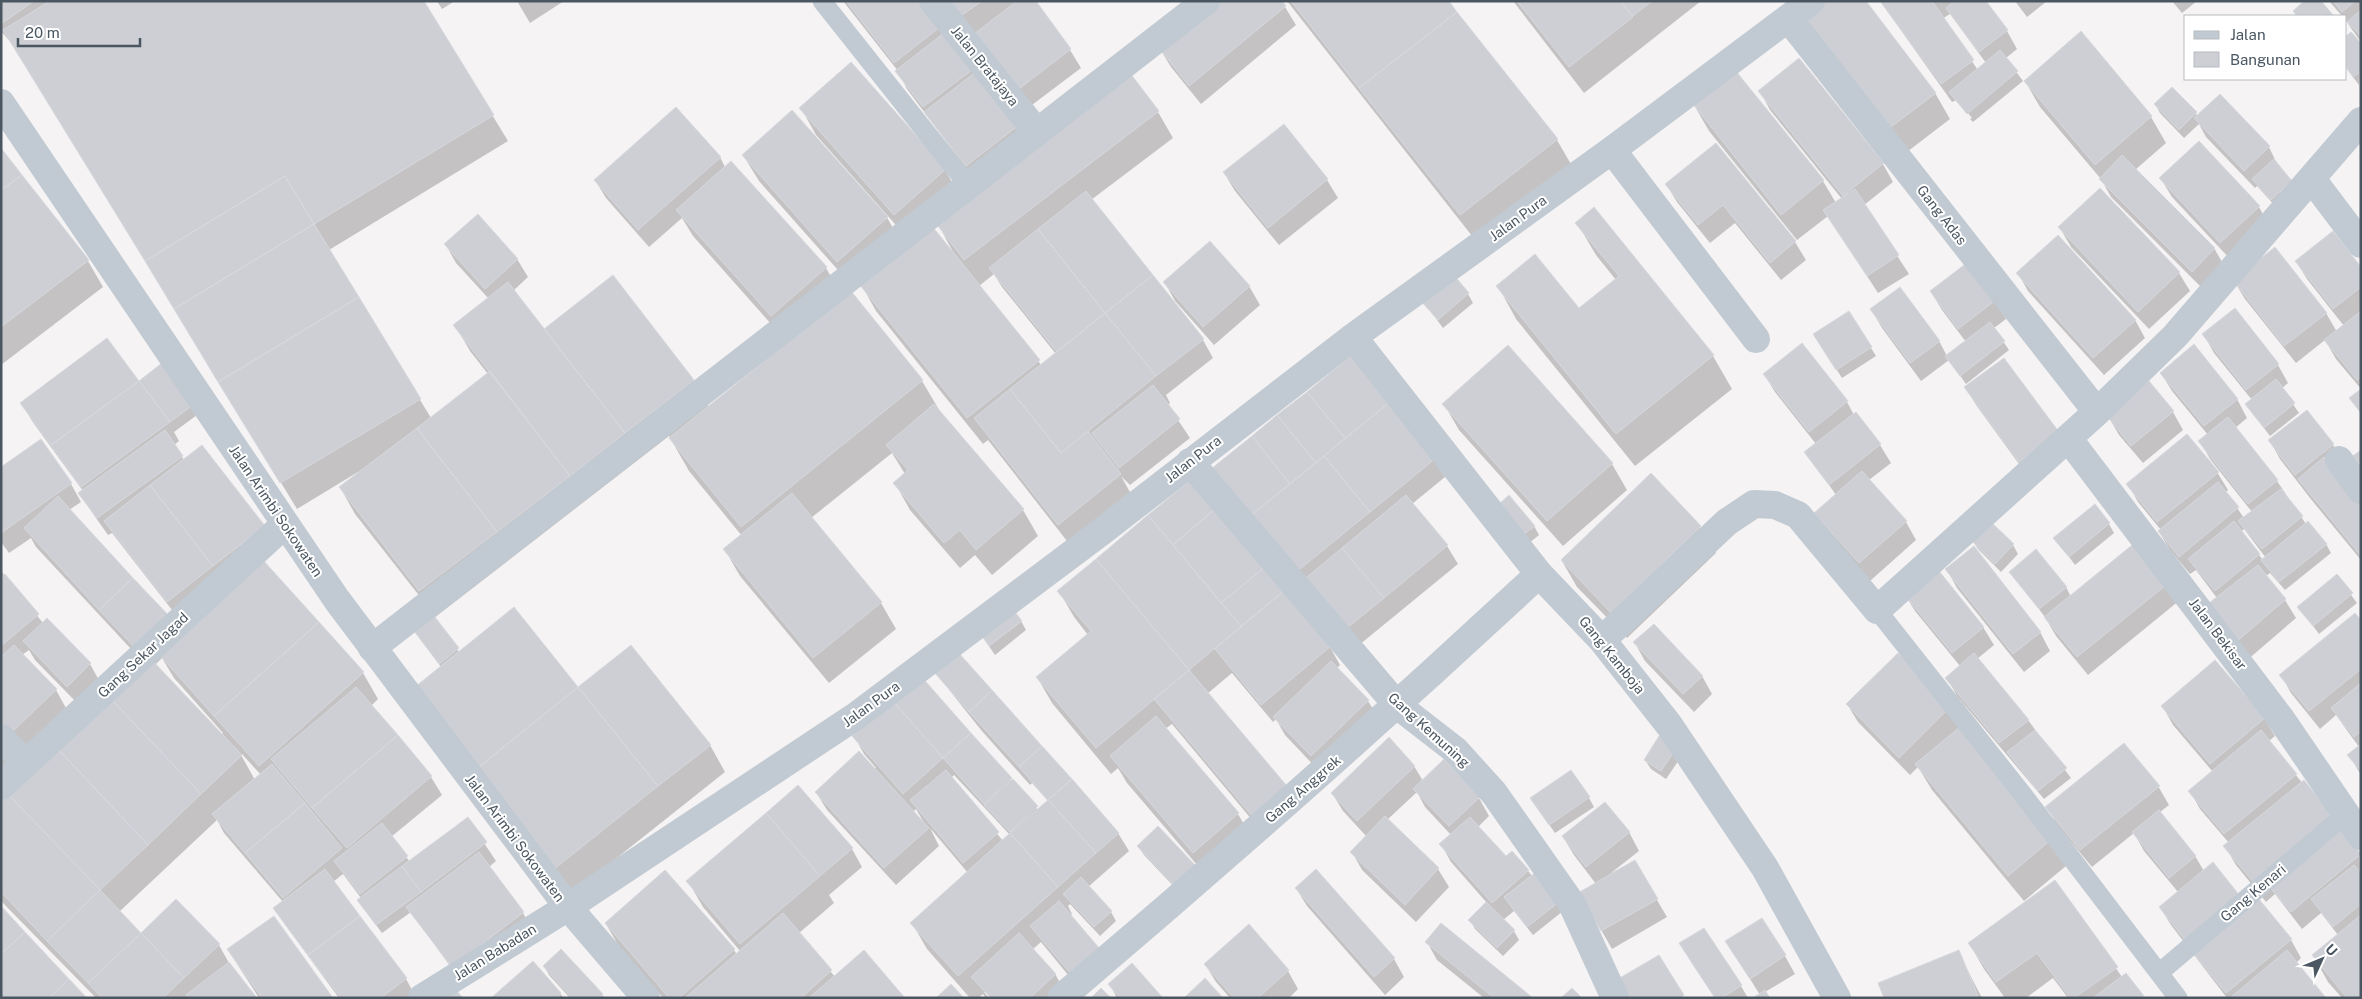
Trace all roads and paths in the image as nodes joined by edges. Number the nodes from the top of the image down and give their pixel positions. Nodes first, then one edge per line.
1 (822, 1) edge
2 (933, 1) edge
3 (1206, 1) edge
4 (1811, 1) edge
5 (1788, 18) junction
6 (1, 103) edge
7 (2361, 121) edge
8 (1036, 131) junction
9 (1612, 150) junction
10 (2312, 179) junction
11 (968, 184) junction
12 (2361, 244) edge
13 (1353, 337) junction
14 (1756, 339) dead end
15 (2097, 412) junction
16 (2068, 438) junction
17 (2339, 460) dead end
18 (1190, 462) junction
19 (2361, 490) edge
20 (284, 524) junction
21 (1539, 574) junction
22 (1877, 610) junction
23 (1602, 640) junction
24 (372, 648) junction
25 (1397, 705) junction
26 (1, 738) edge
27 (25, 763) junction
28 (1, 786) edge
29 (2353, 825) edge
30 (568, 907) junction
31 (2159, 973) junction
32 (422, 998) edge
33 (646, 998) edge
34 (1061, 998) edge
35 (1615, 998) edge
36 (1837, 998) edge
37 (2178, 998) edge

1 - 11 lane
2 - 8 street, Jalan Bratajaya
3 - 8 street
4 - 5 street, Jalan Pura
5 - 9 street, Jalan Pura
5 - 15 street, Gang Adas
6 - 20 street, Jalan Arimbi Sokowaten
7 - 10 street
8 - 11 street
9 - 13 street, Jalan Pura
9 - 14 street
10 - 12 street
10 - 15 street
11 - 24 street
13 - 18 street, Jalan Pura
13 - 21 street, Gang Kamboja
15 - 16 street
16 - 22 street
16 - 29 street, Jalan Bekisar
17 - 19 street
18 - 25 street, Gang Kemuning
18 - 30 street, Jalan Pura
20 - 24 street, Jalan Arimbi Sokowaten
20 - 27 street, Gang Sekar Jagad
21 - 23 street, Gang Kamboja
21 - 25 street, Gang Anggrek
22 - 23 street
22 - 31 lane
23 - 36 street, Gang Kamboja
24 - 30 street, Jalan Arimbi Sokowaten
25 - 34 street, Gang Anggrek
25 - 35 street, Gang Kemuning
26 - 27 street
27 - 28 street, Gang Sekar Jagad
29 - 31 lane, Gang Kenari
30 - 32 street, Jalan Babadan
30 - 33 street, Jalan Arimbi Sokowaten
31 - 37 lane

